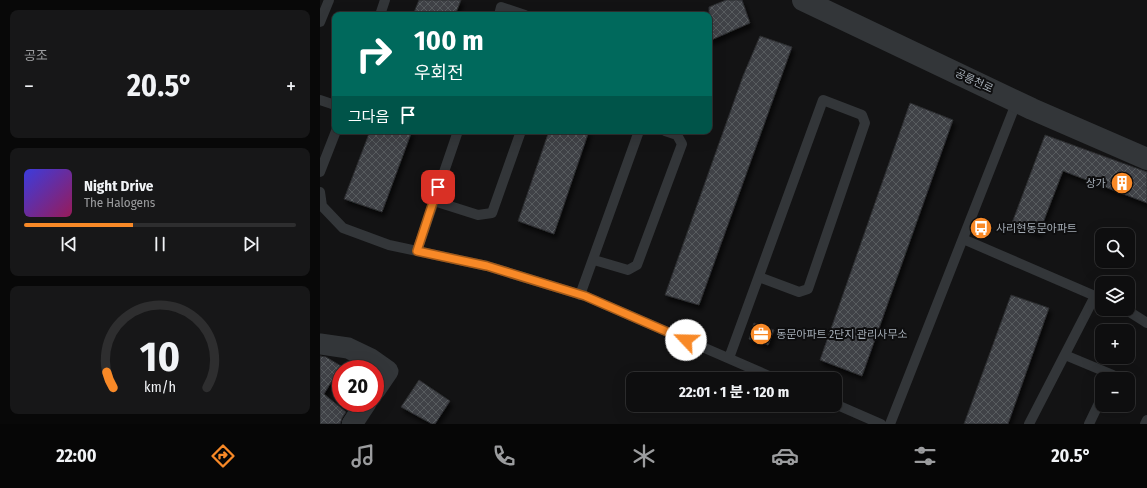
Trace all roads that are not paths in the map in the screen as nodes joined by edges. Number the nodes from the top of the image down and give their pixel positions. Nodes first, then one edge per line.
1 (329, 0) edge
2 (385, 0) edge
3 (803, 0) edge
4 (381, 12) edge
5 (500, 12) edge
6 (516, 12) edge
7 (320, 22) edge
8 (320, 100) edge
9 (1016, 102) junction
10 (332, 104) edge
11 (335, 134) edge
12 (457, 134) edge
13 (520, 134) edge
14 (638, 134) edge
15 (674, 134) edge
16 (1147, 159) edge
17 (320, 172) edge
18 (320, 192) edge
19 (434, 201) junction
20 (963, 239) junction
21 (417, 251) junction
22 (594, 260) junction
23 (758, 277) junction
24 (580, 295) junction
25 (1095, 296) edge
26 (1095, 302) edge
27 (1135, 315) edge
28 (1147, 323) edge
29 (320, 344) edge
30 (1065, 355) junction
31 (729, 358) junction
32 (372, 360) edge
33 (384, 368) edge
34 (760, 372) edge
35 (1106, 372) edge
36 (384, 377) edge
37 (842, 407) edge
38 (360, 412) edge
39 (1095, 412) edge
40 (1147, 420) edge
41 (352, 424) edge
42 (881, 424) edge
43 (890, 424) edge
44 (1029, 424) edge
45 (1089, 424) edge
46 (1145, 424) edge

1 - 7 lane
2 - 4 lane
3 - 9 street, 공릉천로
5 - 6 lane
8 - 10 lane
9 - 16 street, 공릉천로
9 - 20 lane
11 - 17 lane
12 - 19 lane
13 - 19 lane
14 - 22 lane
15 - 22 lane
18 - 21 lane
19 - 21 lane
20 - 25 lane
20 - 43 lane
21 - 24 lane
22 - 24 lane
23 - 23 lane
23 - 31 lane
24 - 31 lane
26 - 30 lane
27 - 28 lane
29 - 32 street
30 - 35 lane
30 - 44 lane
31 - 34 lane
33 - 36 street
37 - 42 lane
38 - 41 street
39 - 45 lane
40 - 46 lane

